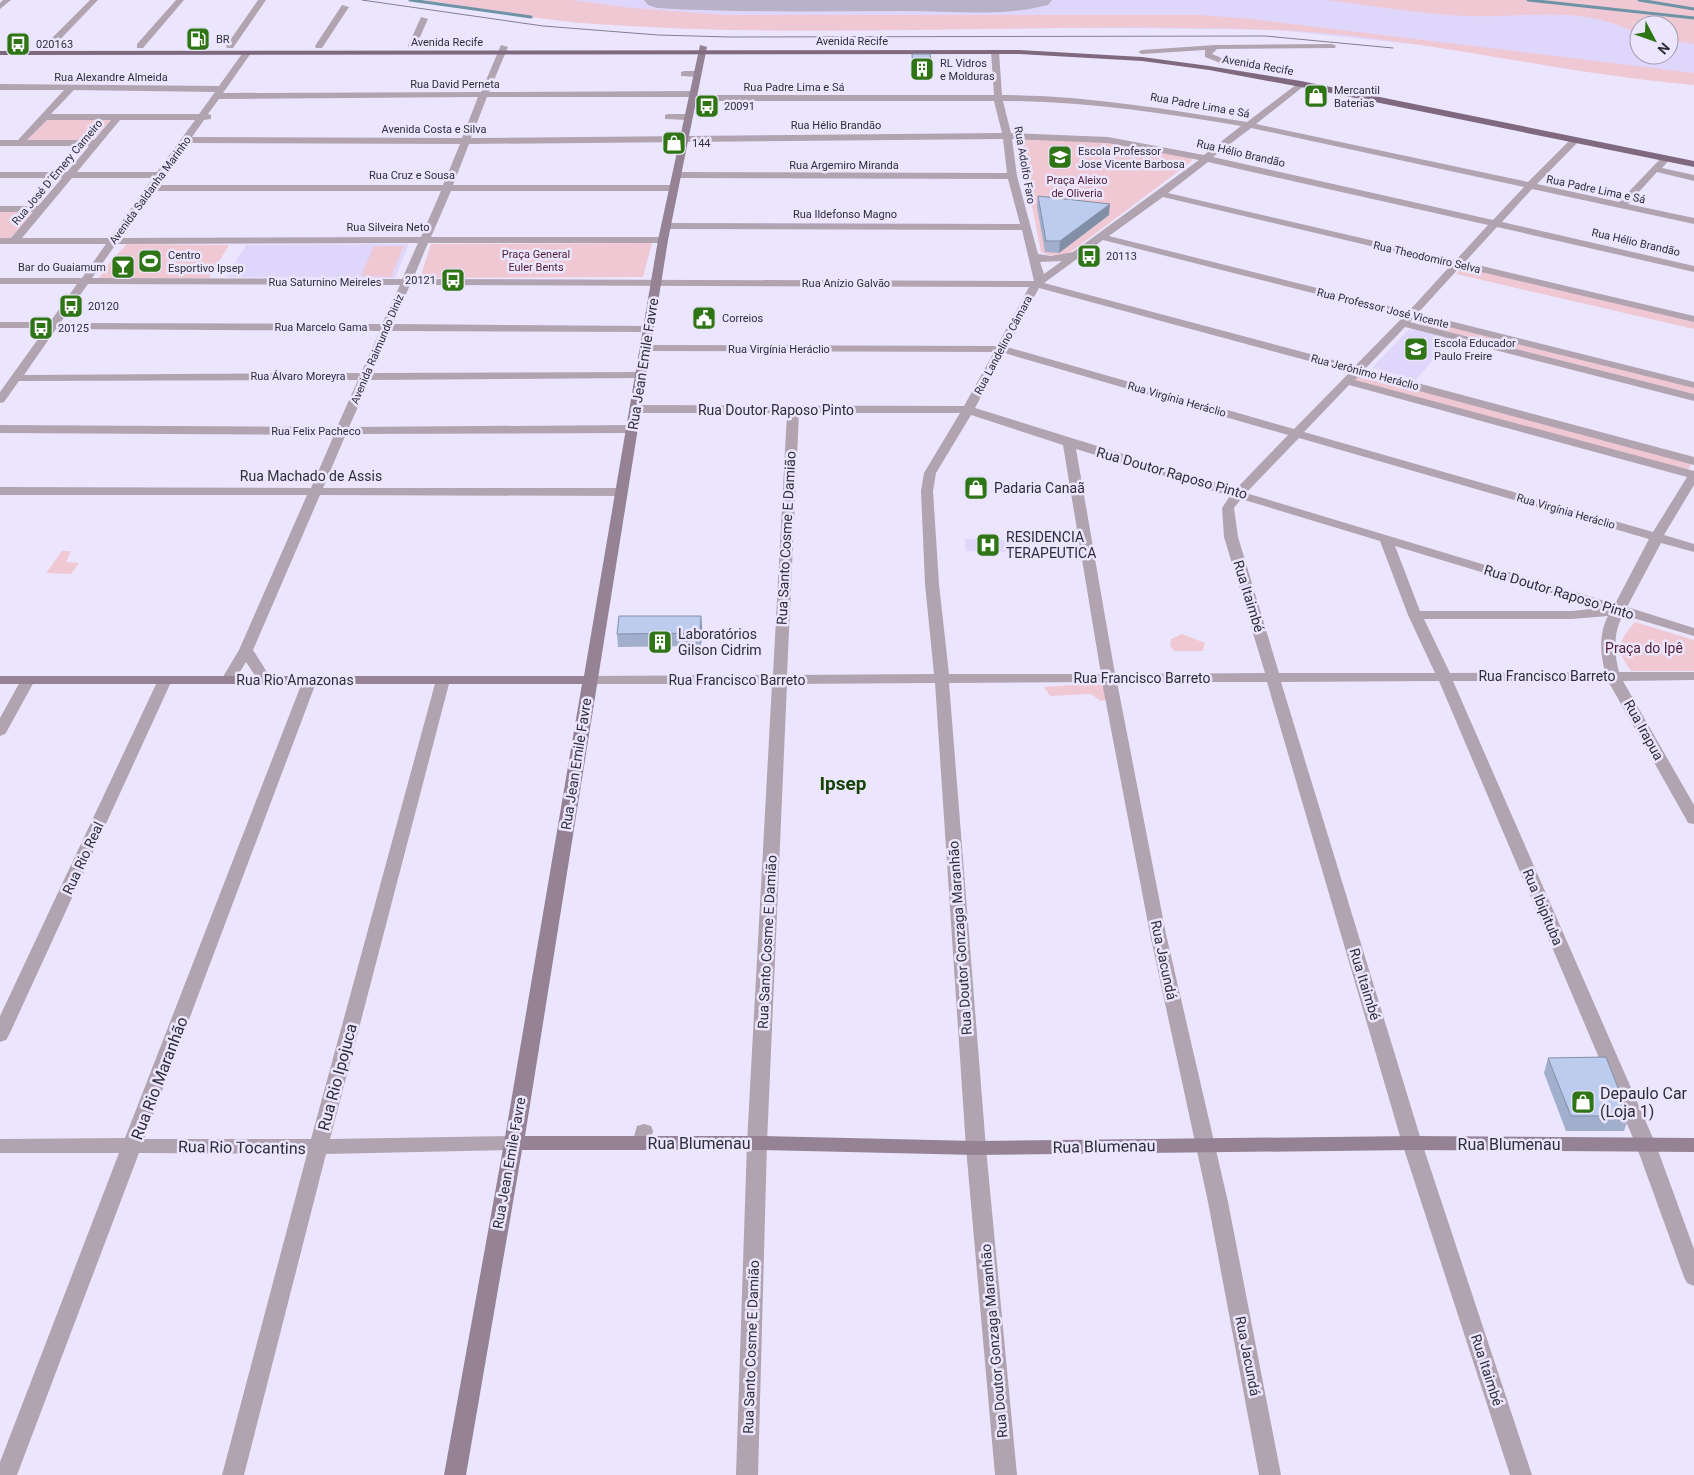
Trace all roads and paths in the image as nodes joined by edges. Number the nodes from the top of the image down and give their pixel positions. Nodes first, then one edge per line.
1 (7, 0) edge
2 (94, 0) edge
3 (180, 0) edge
4 (262, 0) edge
5 (0, 7) edge
6 (345, 7) dead end
7 (424, 19) dead end
8 (0, 46) edge
9 (49, 46) junction
10 (140, 46) junction
11 (230, 46) junction
12 (319, 46) junction
13 (412, 46) junction
14 (1332, 46) dead end
15 (1214, 47) junction
16 (502, 50) junction
17 (702, 50) junction
18 (995, 52) junction
19 (1142, 52) junction
20 (0, 53) edge
21 (247, 53) junction
22 (1223, 62) junction
23 (232, 74) junction
24 (244, 74) dead end
25 (684, 74) dead end
26 (697, 74) junction
27 (1301, 84) junction
28 (0, 87) edge
29 (71, 88) junction
30 (220, 92) junction
31 (485, 95) junction
32 (692, 96) junction
33 (998, 98) junction
34 (44, 117) junction
35 (118, 117) junction
36 (202, 117) junction
37 (214, 117) dead end
38 (668, 117) dead end
39 (688, 117) junction
40 (1249, 125) junction
41 (1598, 135) dead end
42 (1007, 136) junction
43 (683, 138) junction
44 (185, 140) junction
45 (1575, 140) junction
46 (464, 141) junction
47 (0, 142) edge
48 (20, 143) junction
49 (95, 143) junction
50 (1208, 158) junction
51 (1666, 158) junction
52 (169, 163) junction
53 (181, 163) dead end
54 (1694, 164) edge
55 (1655, 169) junction
56 (160, 175) junction
57 (676, 175) junction
58 (0, 176) edge
59 (68, 176) junction
60 (1012, 176) junction
61 (1694, 178) edge
62 (1530, 186) junction
63 (151, 188) junction
64 (447, 188) junction
65 (674, 188) junction
66 (1161, 194) junction
67 (1620, 206) junction
68 (0, 209) edge
69 (40, 209) junction
70 (1694, 221) edge
71 (1497, 223) junction
72 (666, 226) junction
73 (1024, 228) junction
74 (1102, 238) junction
75 (425, 239) junction
76 (114, 240) junction
77 (663, 240) junction
78 (0, 241) edge
79 (14, 241) junction
80 (1081, 252) junction
81 (1031, 254) junction
82 (1454, 269) junction
83 (1694, 269) edge
84 (0, 281) edge
85 (84, 281) junction
86 (406, 282) junction
87 (657, 282) junction
88 (1038, 282) junction
89 (1411, 314) junction
90 (1694, 319) edge
91 (1403, 323) junction
92 (0, 325) edge
93 (53, 326) junction
94 (386, 328) junction
95 (649, 329) junction
96 (1694, 330) edge
97 (645, 348) junction
98 (1001, 349) junction
99 (1358, 370) junction
100 (641, 375) junction
101 (365, 376) junction
102 (16, 378) junction
103 (1347, 380) junction
104 (1694, 385) edge
105 (1694, 398) edge
106 (0, 400) edge
107 (635, 409) junction
108 (793, 410) junction
109 (968, 410) junction
110 (0, 429) edge
111 (632, 429) junction
112 (341, 431) junction
113 (1296, 433) junction
114 (1069, 443) junction
115 (1694, 461) edge
116 (1694, 475) edge
117 (0, 490) edge
118 (316, 491) junction
119 (622, 492) junction
120 (1239, 493) junction
121 (1657, 538) junction
122 (1386, 539) junction
123 (1694, 548) edge
124 (1619, 610) junction
125 (1415, 615) junction
126 (1694, 632) edge
127 (246, 650) junction
128 (1444, 676) junction
129 (1614, 676) junction
130 (1694, 676) edge
131 (1274, 677) junction
132 (1109, 679) junction
133 (0, 680) edge
134 (28, 680) junction
135 (165, 680) junction
136 (228, 680) junction
137 (265, 680) junction
138 (310, 680) junction
139 (443, 680) junction
140 (590, 680) junction
141 (779, 680) junction
142 (942, 680) junction
143 (0, 731) edge
144 (1694, 819) edge
145 (0, 1035) edge
146 (514, 1143) junction
147 (757, 1143) junction
148 (1412, 1143) junction
149 (1206, 1144) junction
150 (1694, 1144) edge
151 (133, 1145) junction
152 (1646, 1145) junction
153 (0, 1146) edge
154 (318, 1148) junction
155 (976, 1148) junction
156 (1694, 1277) edge
157 (6, 1475) edge
158 (233, 1475) edge
159 (455, 1475) edge
160 (747, 1475) edge
161 (1006, 1475) edge
162 (1270, 1475) edge
163 (1521, 1475) edge

1 - 5 street
2 - 9 street
3 - 10 street
4 - 11 street
6 - 12 street
7 - 13 street
8 - 9 main road, Avenida Recife
9 - 10 main road, Avenida Recife
10 - 11 main road, Avenida Recife
11 - 12 main road, Avenida Recife
12 - 13 main road, Avenida Recife
13 - 16 main road, Avenida Recife
14 - 15 street
15 - 19 street
15 - 22 street
16 - 17 main road, Avenida Recife
16 - 21 main road, Avenida Recife
16 - 31 street, Avenida Raimundo Diniz
17 - 18 main road, Avenida Recife
17 - 19 main road, Avenida Recife
17 - 26 main road, Rua Jean Emile Favre
18 - 27 main road, Avenida Recife
18 - 33 street, Rua Adolfo Faro
19 - 22 main road, Avenida Recife
20 - 21 main road, Avenida Recife
21 - 23 street, Avenida Saldanha Marinho
22 - 41 main road, Avenida Recife
23 - 24 street
23 - 30 street, Avenida Saldanha Marinho
25 - 26 street
26 - 32 main road, Rua Jean Emile Favre
27 - 40 street
27 - 45 main road, Avenida Recife
28 - 29 street, Rua Alexandre Almeida
29 - 30 street, Rua Alexandre Almeida
29 - 34 street
30 - 31 street, Rua David Perneta
30 - 36 street, Avenida Saldanha Marinho
31 - 32 street, Rua David Perneta
31 - 46 street, Avenida Raimundo Diniz
32 - 33 street, Rua Padre Lima e Sá
32 - 39 main road, Rua Jean Emile Favre
33 - 40 street, Rua Padre Lima e Sá
33 - 42 street, Rua Adolfo Faro
34 - 35 street
34 - 48 street
35 - 36 street
35 - 49 street, Rua José D´Emery Carneiro
36 - 37 street
36 - 44 street, Avenida Saldanha Marinho
38 - 39 street
39 - 43 main road, Rua Jean Emile Favre
40 - 50 street
40 - 62 street, Rua Padre Lima e Sá
42 - 43 street, Rua Hélio Brandão
42 - 50 street, Rua Hélio Brandão
42 - 60 street, Rua Adolfo Faro
43 - 46 street, Avenida Costa e Silva
43 - 57 main road, Rua Jean Emile Favre
44 - 46 street, Avenida Costa e Silva
44 - 52 street, Avenida Saldanha Marinho
45 - 51 main road, Avenida Recife
45 - 62 street, Rua Itaimbé
46 - 64 street, Avenida Raimundo Diniz
47 - 48 street
48 - 49 street
49 - 59 street, Rua José D´Emery Carneiro
50 - 66 street
50 - 71 street, Rua Hélio Brandão
51 - 54 main road, Avenida Recife
51 - 55 street
52 - 53 street
52 - 56 street, Avenida Saldanha Marinho
55 - 61 street
55 - 67 street
56 - 59 street
56 - 63 street, Avenida Saldanha Marinho
57 - 60 street, Rua Argemiro Miranda
57 - 65 main road, Rua Jean Emile Favre
58 - 59 street
59 - 69 street, Rua José D´Emery Carneiro
60 - 73 street, Rua Adolfo Faro
62 - 67 street, Rua Padre Lima e Sá
62 - 71 street, Rua Itaimbé
63 - 64 street, Rua Cruz e Sousa
63 - 76 street, Avenida Saldanha Marinho
64 - 65 street, Rua Cruz e Sousa
64 - 75 street, Avenida Raimundo Diniz
65 - 72 main road, Rua Jean Emile Favre
66 - 74 street
66 - 82 street, Rua Theodomiro Selva
67 - 70 street, Rua Padre Lima e Sá
68 - 69 street
69 - 79 street, Rua José D´Emery Carneiro
71 - 82 street, Rua Itaimbé
71 - 83 street, Rua Hélio Brandão
72 - 73 street, Rua Ildefonso Magno
72 - 77 main road, Rua Jean Emile Favre
73 - 81 street, Rua Adolfo Faro
74 - 80 street
74 - 89 street, Rua Professor José Vicente
75 - 76 street, Rua Silveira Neto
75 - 77 street, Rua Silveira Neto
75 - 86 street, Avenida Raimundo Diniz
76 - 79 street, Rua Silveira Neto
76 - 85 street, Avenida Saldanha Marinho
77 - 87 main road, Rua Jean Emile Favre
78 - 79 street, Rua Silveira Neto
80 - 81 street
80 - 88 street
81 - 88 street, Rua Adolfo Faro
82 - 89 street, Rua Itaimbé
82 - 90 street, Rua Theodomiro Selva
82 - 96 street, Rua Theodomiro Selva
84 - 85 street, Rua Saturnino Meireles
85 - 86 street, Rua Saturnino Meireles
85 - 93 street, Avenida Saldanha Marinho
86 - 87 street, Rua Saturnino Meireles
86 - 94 street, Avenida Raimundo Diniz
87 - 88 street, Rua Anízio Galvão
87 - 95 main road, Rua Jean Emile Favre
88 - 98 street, Rua Landelino Câmara
88 - 99 street, Rua Jerônimo Heráclio
89 - 91 street, Rua Itaimbé
89 - 104 street, Rua Professor José Vicente
91 - 99 street, Rua Itaimbé
91 - 105 street, Rua Professor José Vicente
92 - 93 street, Rua Marcelo Gama
93 - 94 street, Rua Marcelo Gama
93 - 102 street, Avenida Saldanha Marinho
94 - 95 street, Rua Marcelo Gama
94 - 101 street, Avenida Raimundo Diniz
95 - 97 main road, Rua Jean Emile Favre
97 - 98 street, Rua Virgínia Heráclio
97 - 100 main road, Rua Jean Emile Favre
98 - 109 street, Rua Landelino Câmara
98 - 113 street, Rua Virgínia Heráclio
99 - 103 street, Rua Itaimbé
99 - 115 street, Rua Jerônimo Heráclio
100 - 101 street, Rua Álvaro Moreyra
100 - 107 main road, Rua Jean Emile Favre
101 - 102 street, Rua Álvaro Moreyra
101 - 112 street, Avenida Raimundo Diniz
102 - 106 street, Avenida Saldanha Marinho
103 - 113 street, Rua Itaimbé
103 - 116 street, Rua Jerônimo Heráclio
107 - 108 street, Rua Doutor Raposo Pinto
107 - 111 main road, Rua Jean Emile Favre
108 - 109 street, Rua Doutor Raposo Pinto
108 - 141 street, Rua Santo Cosme E Damião
109 - 114 street, Rua Doutor Raposo Pinto
109 - 142 street, Rua Doutor Gonzaga Maranhão
110 - 112 street, Rua Felix Pacheco
111 - 112 street, Rua Felix Pacheco
111 - 119 main road, Rua Jean Emile Favre
112 - 118 street, Avenida Raimundo Diniz
113 - 120 street, Rua Itaimbé
113 - 121 street, Rua Virgínia Heráclio
114 - 120 street, Rua Doutor Raposo Pinto
114 - 132 street, Rua Jacundá
116 - 121 street, Rua Irapua
117 - 118 street, Rua Machado de Assis
118 - 119 street, Rua Machado de Assis
118 - 127 street, Avenida Raimundo Diniz
119 - 140 main road, Rua Jean Emile Favre
120 - 122 street, Rua Doutor Raposo Pinto
120 - 131 street, Rua Itaimbé
121 - 123 street, Rua Virgínia Heráclio
121 - 124 street, Rua Irapua
122 - 124 street, Rua Doutor Raposo Pinto
122 - 125 street, Rua Ibipituba
124 - 125 street
124 - 126 street, Rua Doutor Raposo Pinto
124 - 129 street, Rua Irapua
125 - 128 street, Rua Ibipituba
127 - 136 street, Avenida Raimundo Diniz
127 - 137 street
128 - 129 street, Rua Francisco Barreto
128 - 131 street, Rua Francisco Barreto
128 - 152 street, Rua Ibipituba
129 - 130 street, Rua Francisco Barreto
129 - 144 street, Rua Irapua
131 - 132 street, Rua Francisco Barreto
131 - 148 street, Rua Itaimbé
132 - 142 street, Rua Francisco Barreto
132 - 149 street, Rua Jacundá
133 - 134 main road, Rua Rio Amazonas
134 - 135 main road, Rua Rio Amazonas
134 - 143 street
135 - 136 main road, Rua Rio Amazonas
135 - 145 street, Rua Rio Real
136 - 137 main road, Rua Rio Amazonas
137 - 138 main road, Rua Rio Amazonas
138 - 139 main road, Rua Rio Amazonas
138 - 151 street, Rua Rio Maranhão
139 - 140 main road, Rua Rio Amazonas
139 - 154 street, Rua Rio Ipojuca
140 - 141 street, Rua Francisco Barreto
140 - 146 main road, Rua Jean Emile Favre
141 - 142 street, Rua Francisco Barreto
141 - 147 street, Rua Santo Cosme E Damião
142 - 155 street, Rua Doutor Gonzaga Maranhão
146 - 147 main road, Rua Blumenau
146 - 154 street, Rua Rio Tocantins
146 - 159 main road, Rua Jean Emile Favre
147 - 155 main road, Rua Blumenau
147 - 160 street, Rua Santo Cosme E Damião
148 - 149 main road, Rua Blumenau
148 - 152 main road, Rua Blumenau
148 - 163 street, Rua Itaimbé
149 - 155 main road, Rua Blumenau
149 - 162 street, Rua Jacundá
150 - 152 main road, Rua Blumenau
151 - 153 street, Rua Rio Tocantins
151 - 154 street, Rua Rio Tocantins
151 - 157 street, Rua Rio Maranhão
152 - 156 street, Rua Ibipituba
154 - 158 street, Rua Rio Ipojuca
155 - 161 street, Rua Doutor Gonzaga Maranhão

